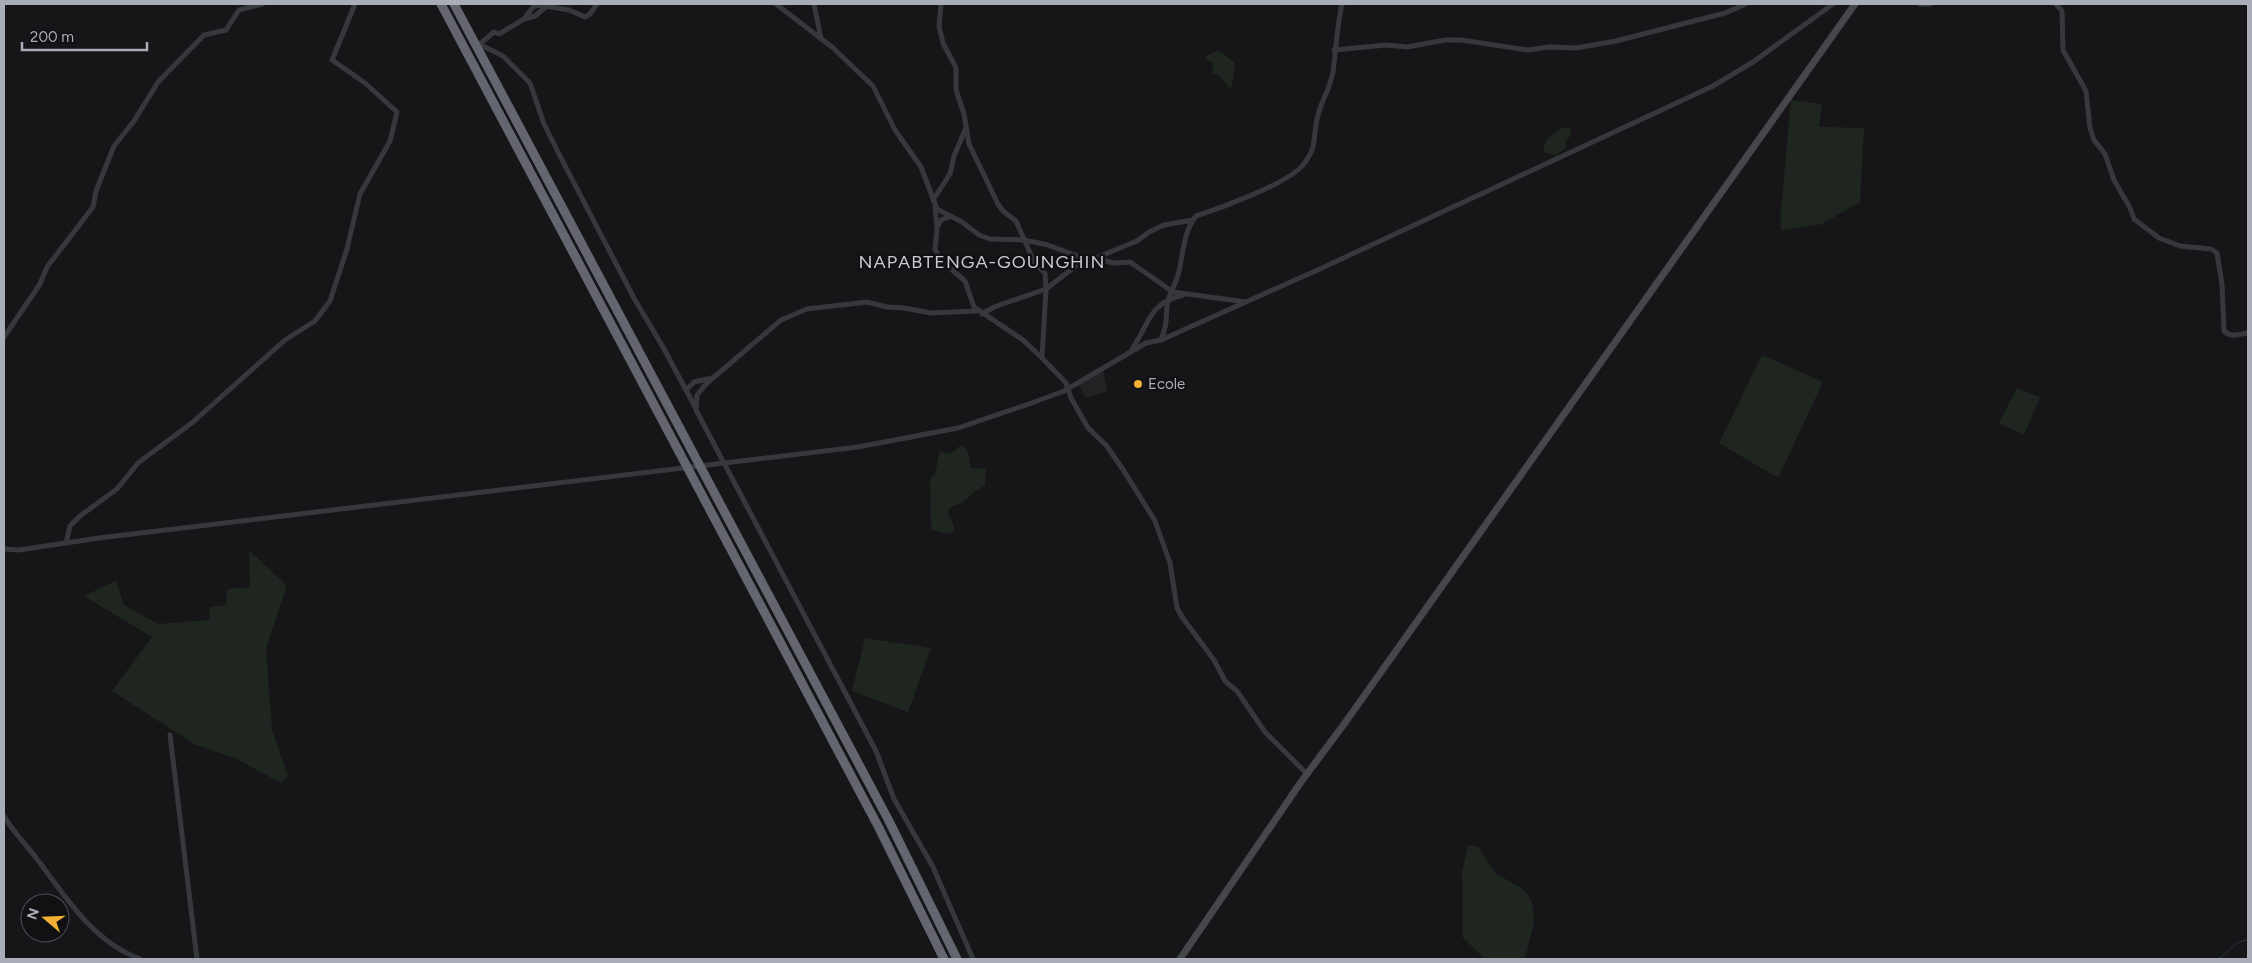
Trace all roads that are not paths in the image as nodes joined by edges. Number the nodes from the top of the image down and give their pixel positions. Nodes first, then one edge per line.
1 (262, 4) edge
2 (354, 4) edge
3 (441, 4) edge
4 (454, 4) edge
5 (597, 4) edge
6 (776, 4) edge
7 (814, 4) edge
8 (942, 4) edge
9 (1342, 4) edge
10 (1746, 4) edge
11 (1834, 4) edge
12 (1855, 4) edge
13 (1920, 4) edge
14 (1930, 4) edge
15 (2056, 4) edge
16 (547, 6) junction
17 (524, 20) junction
18 (821, 39) junction
19 (477, 43) junction
20 (1334, 50) junction
21 (966, 127) junction
22 (933, 200) junction
23 (935, 206) junction
24 (951, 216) junction
25 (1193, 220) junction
26 (937, 229) junction
27 (1024, 240) junction
28 (1098, 257) junction
29 (1086, 258) junction
30 (1046, 289) junction
31 (1171, 291) junction
32 (1185, 294) junction
33 (1169, 298) junction
34 (1246, 302) junction
35 (980, 312) junction
36 (2248, 333) edge
37 (4, 337) edge
38 (1161, 340) junction
39 (1130, 351) junction
40 (1042, 358) junction
41 (712, 378) junction
42 (1068, 388) junction
43 (686, 390) junction
44 (696, 410) junction
45 (723, 462) junction
46 (698, 464) junction
47 (686, 466) junction
48 (66, 543) junction
49 (4, 549) edge
50 (170, 735) dead end
51 (1307, 774) junction
52 (4, 816) edge
53 (140, 959) edge
54 (197, 959) edge
55 (944, 959) edge
56 (957, 959) edge
57 (973, 959) edge
58 (1180, 959) edge

1 - 37 street
2 - 48 street
3 - 47 highway
4 - 19 highway
5 - 16 street
6 - 18 street
7 - 18 street
8 - 21 street
9 - 20 street
10 - 20 street
11 - 34 street
12 - 51 street
13 - 14 street
15 - 36 street
16 - 17 street
16 - 17 street
17 - 19 street
18 - 22 street
19 - 43 street
19 - 46 highway
20 - 25 street
21 - 22 street
21 - 27 street
22 - 23 street
23 - 24 street
23 - 26 street
24 - 26 street
24 - 27 street
25 - 28 street
25 - 31 street
26 - 35 street
27 - 29 street
27 - 30 street
28 - 29 street
28 - 31 street
29 - 30 street
30 - 35 street
30 - 40 street
31 - 32 street
31 - 33 street
32 - 33 street
32 - 34 street
33 - 38 street
33 - 39 street
34 - 38 street
35 - 40 street
35 - 41 street
38 - 39 street
39 - 42 street
40 - 42 street
41 - 43 street
41 - 44 street
42 - 45 street
42 - 51 street
43 - 44 street
44 - 45 street
45 - 46 street
45 - 57 street
46 - 47 street
46 - 56 highway
47 - 48 street
47 - 55 highway
48 - 49 street
50 - 54 street
51 - 58 street
52 - 53 street

